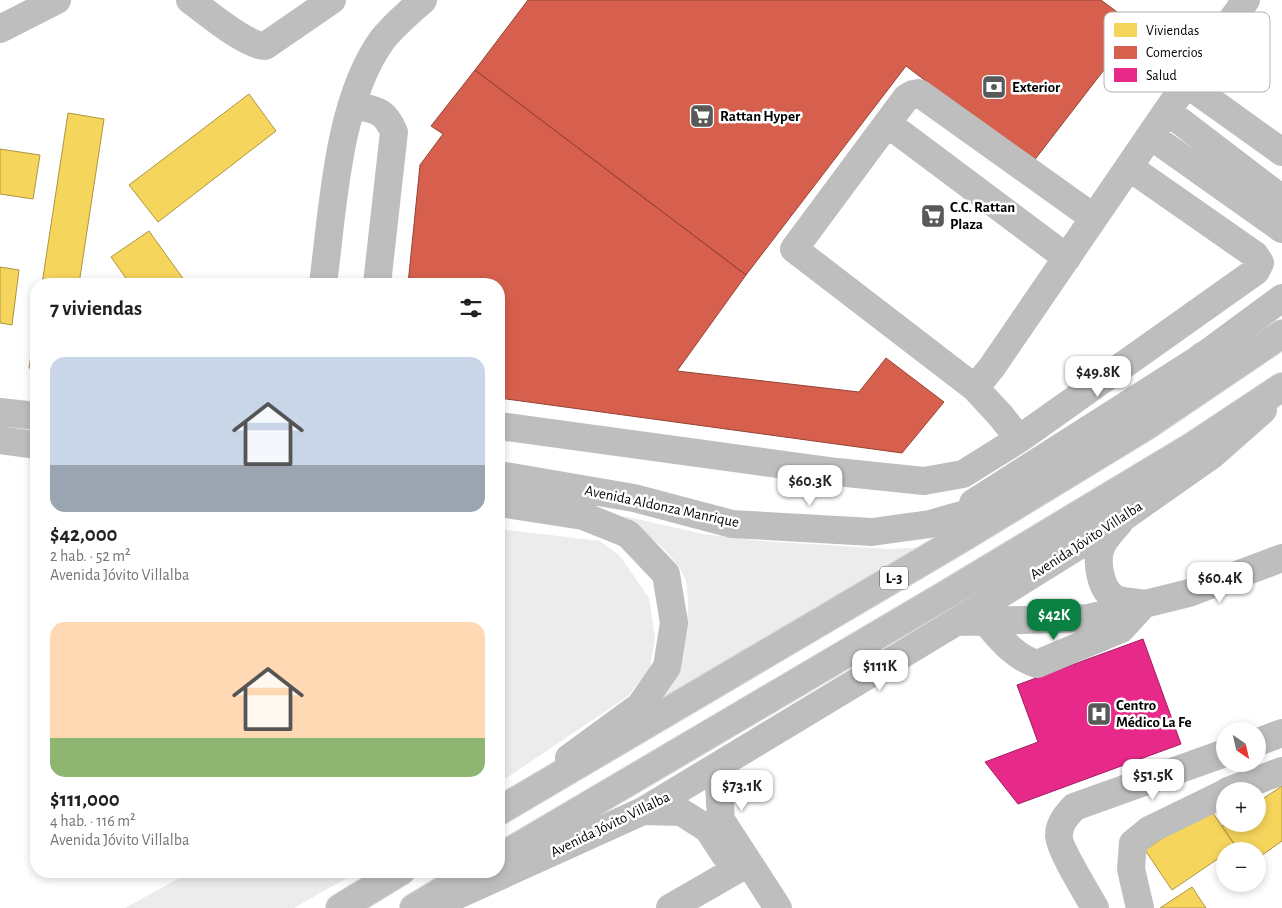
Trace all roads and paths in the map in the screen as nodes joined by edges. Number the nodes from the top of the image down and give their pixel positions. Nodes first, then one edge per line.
1 (57, 0) edge
2 (190, 0) edge
3 (332, 0) edge
4 (423, 0) edge
5 (1246, 0) edge
6 (1238, 12) edge
7 (0, 29) edge
8 (1181, 92) edge
9 (1198, 92) edge
10 (353, 105) junction
11 (1167, 111) junction
12 (888, 124) junction
13 (1151, 136) junction
14 (1282, 152) edge
15 (1129, 168) junction
16 (1282, 199) edge
17 (1094, 218) junction
18 (1282, 229) edge
19 (1067, 258) junction
20 (324, 278) edge
21 (378, 278) edge
22 (1282, 298) edge
23 (1282, 334) edge
24 (1202, 357) junction
25 (1282, 387) edge
26 (975, 388) junction
27 (1282, 392) edge
28 (0, 412) edge
29 (30, 415) edge
30 (1146, 426) junction
31 (505, 427) edge
32 (1019, 439) junction
33 (1, 445) edge
34 (30, 445) edge
35 (505, 476) edge
36 (1031, 495) junction
37 (505, 504) edge
38 (1121, 520) junction
39 (930, 524) junction
40 (1282, 558) edge
41 (1144, 604) junction
42 (984, 621) junction
43 (956, 622) junction
44 (1282, 733) edge
45 (1266, 739) edge
46 (1216, 757) edge
47 (727, 760) junction
48 (1282, 771) edge
49 (1253, 782) edge
50 (1216, 797) edge
51 (505, 807) edge
52 (505, 807) edge
53 (643, 811) junction
54 (505, 854) edge
55 (741, 867) junction
56 (505, 873) edge
57 (389, 878) edge
58 (464, 878) edge
59 (494, 878) edge
60 (340, 908) edge
61 (414, 908) edge
62 (427, 908) edge
63 (670, 908) edge
64 (756, 908) edge
65 (778, 908) edge
66 (1095, 908) edge
67 (1140, 908) edge

1 - 7 street
2 - 3 street
4 - 10 street
5 - 6 street
8 - 11 street
9 - 14 street
10 - 20 street
10 - 21 street
11 - 13 street
11 - 16 street
12 - 17 street
12 - 19 street
12 - 26 street
13 - 15 street
13 - 18 street
15 - 17 street
15 - 32 street
17 - 19 street
19 - 26 street
22 - 24 street
23 - 30 street, L-3
24 - 30 street, L-3
24 - 39 street
25 - 54 street, Avenida Jóvito Villalba
26 - 32 street
27 - 38 street, Avenida Jóvito Villalba
28 - 29 street
30 - 36 street, L-3
31 - 32 street
33 - 34 street
35 - 39 street, Avenida Aldonza Manrique
36 - 39 street, Avenida Aldonza Manrique
36 - 51 street, L-3
37 - 52 street, Avenida Aldonza Manrique
38 - 41 street
38 - 43 street, Avenida Jóvito Villalba
40 - 41 street
41 - 42 street
41 - 42 street
42 - 43 street
43 - 47 street, Avenida Jóvito Villalba
44 - 45 street
46 - 66 street
47 - 53 street, Avenida Jóvito Villalba
47 - 55 street
48 - 49 street
50 - 67 street
53 - 55 street
53 - 56 street, Avenida Jóvito Villalba
55 - 63 street
55 - 64 street
55 - 65 street
57 - 60 street
58 - 61 street
59 - 62 street, Avenida Jóvito Villalba

